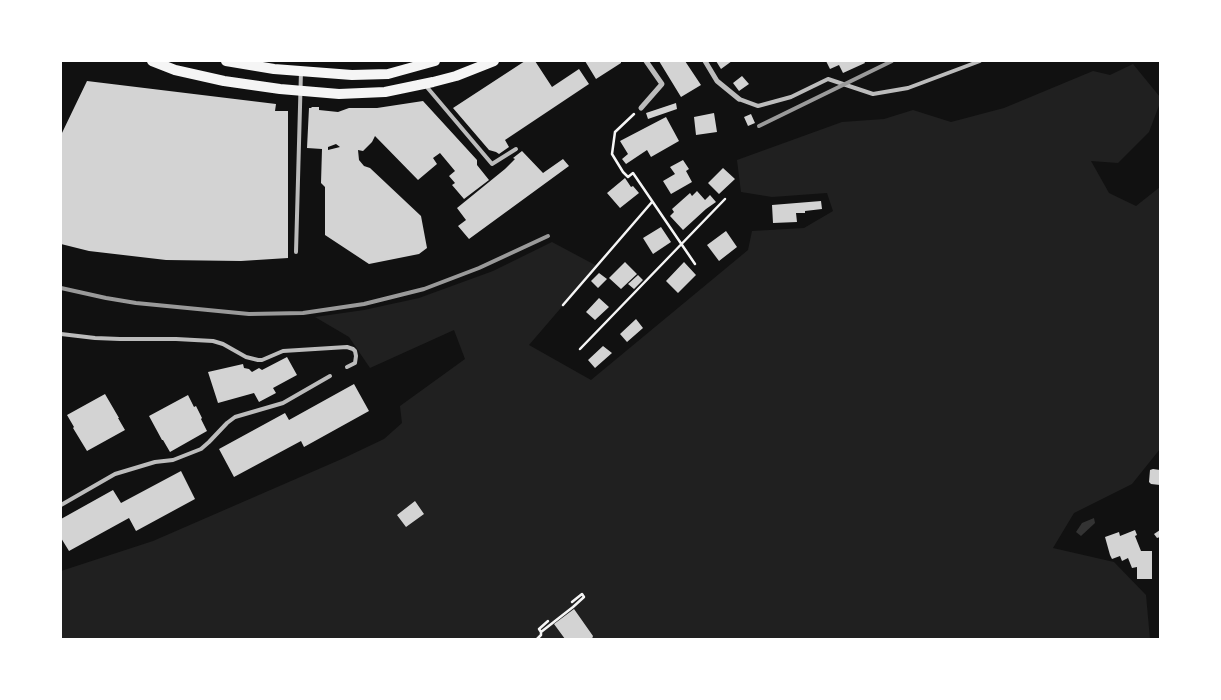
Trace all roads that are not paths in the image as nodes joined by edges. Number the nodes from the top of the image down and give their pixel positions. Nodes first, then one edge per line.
1 (152, 61) edge
2 (226, 61) edge
3 (435, 61) edge
4 (494, 61) edge
5 (646, 61) edge
6 (705, 61) edge
7 (980, 61) edge
8 (301, 71) junction
9 (424, 84) junction
10 (300, 91) junction
11 (739, 99) joint
12 (641, 108) road end
13 (516, 149) dead end
14 (296, 252) dead end
15 (61, 334) edge
16 (348, 367) dead end
17 (330, 376) dead end
18 (61, 505) edge

1 - 10 main road
2 - 8 main road
3 - 8 main road
4 - 9 main road
5 - 12 street
6 - 11 street
7 - 11 lane
8 - 10 lane
9 - 10 main road
9 - 13 lane
10 - 14 lane
15 - 16 lane
17 - 18 lane

